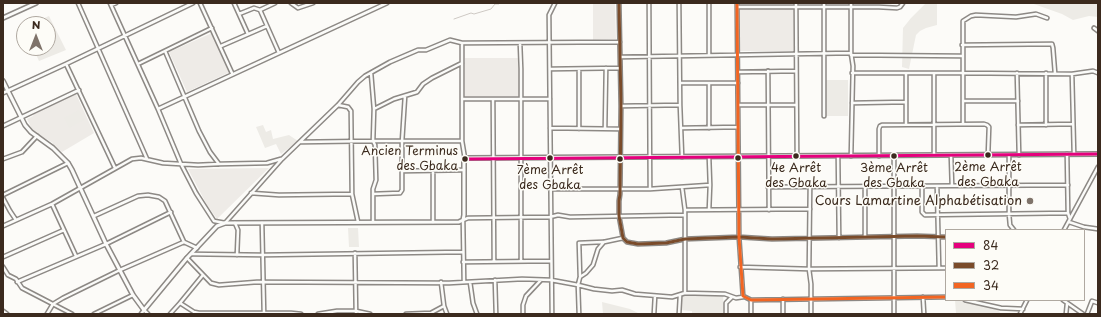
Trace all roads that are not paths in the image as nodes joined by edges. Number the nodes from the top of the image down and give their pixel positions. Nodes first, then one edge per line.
1 (36, 3) edge
2 (78, 3) edge
3 (116, 3) edge
4 (193, 3) edge
5 (200, 3) edge
6 (234, 3) edge
7 (275, 3) edge
8 (290, 3) edge
9 (313, 3) edge
10 (387, 3) edge
11 (554, 3) edge
12 (619, 3) edge
13 (649, 3) edge
14 (679, 3) edge
15 (710, 3) edge
16 (737, 3) edge
17 (796, 3) edge
18 (824, 3) edge
19 (902, 3) edge
20 (110, 4) edge
21 (851, 5) edge
22 (879, 5) edge
23 (737, 7) junction
24 (824, 7) junction
25 (796, 8) junction
26 (260, 10) junction
27 (239, 14) junction
28 (3, 18) edge
29 (1047, 18) dead end
30 (266, 26) junction
31 (212, 28) junction
32 (1094, 28) dead end
33 (1098, 31) edge
34 (248, 34) junction
35 (124, 35) junction
36 (549, 42) junction
37 (620, 42) junction
38 (462, 43) junction
39 (520, 43) junction
40 (962, 44) junction
41 (220, 46) junction
42 (98, 49) junction
43 (166, 51) junction
44 (279, 52) junction
45 (824, 54) junction
46 (851, 54) junction
47 (709, 55) junction
48 (738, 55) junction
49 (796, 55) junction
50 (680, 56) junction
51 (962, 56) junction
52 (620, 57) junction
53 (649, 57) junction
54 (462, 63) junction
55 (66, 64) junction
56 (138, 64) junction
57 (606, 68) junction
58 (620, 68) junction
59 (550, 69) junction
60 (579, 69) junction
61 (768, 71) junction
62 (796, 71) junction
63 (738, 72) junction
64 (232, 73) junction
65 (372, 73) junction
66 (852, 73) junction
67 (906, 73) junction
68 (934, 73) junction
69 (962, 73) junction
70 (1017, 73) junction
71 (1046, 73) junction
72 (1054, 73) junction
73 (1098, 73) edge
74 (1072, 74) junction
75 (3, 81) edge
76 (680, 83) junction
77 (709, 83) junction
78 (738, 83) junction
79 (79, 90) junction
80 (8, 91) junction
81 (3, 93) edge
82 (184, 96) junction
83 (404, 96) junction
84 (462, 99) junction
85 (492, 99) junction
86 (521, 99) junction
87 (550, 99) junction
88 (963, 101) junction
89 (1018, 101) junction
90 (906, 102) junction
91 (852, 103) junction
92 (338, 104) junction
93 (680, 105) junction
94 (738, 105) junction
95 (768, 105) junction
96 (796, 105) junction
97 (621, 106) junction
98 (650, 106) junction
99 (158, 109) junction
100 (374, 109) junction
101 (824, 116) dead end
102 (20, 117) junction
103 (963, 124) junction
104 (1073, 124) junction
105 (906, 125) junction
106 (934, 125) junction
107 (1018, 125) junction
108 (1046, 125) junction
109 (3, 126) edge
110 (738, 127) junction
111 (550, 128) junction
112 (605, 128) junction
113 (682, 128) junction
114 (709, 128) junction
115 (579, 129) junction
116 (620, 129) junction
117 (37, 136) junction
118 (351, 141) junction
119 (373, 141) junction
120 (300, 142) junction
121 (402, 142) junction
122 (462, 142) junction
123 (1067, 154) junction
124 (1074, 154) junction
125 (1098, 154) edge
126 (894, 155) junction
127 (934, 155) junction
128 (951, 155) junction
129 (988, 155) junction
130 (1009, 155) junction
131 (1019, 155) junction
132 (768, 156) junction
133 (797, 156) junction
134 (838, 156) junction
135 (851, 156) junction
136 (879, 156) junction
137 (682, 157) junction
138 (709, 157) junction
139 (738, 157) junction
140 (493, 158) junction
141 (522, 158) junction
142 (550, 158) junction
143 (620, 158) junction
144 (650, 158) junction
145 (3, 159) edge
146 (147, 159) junction
147 (282, 159) junction
148 (465, 159) junction
149 (68, 163) junction
150 (181, 164) junction
151 (218, 164) junction
152 (1098, 167) edge
153 (115, 168) junction
154 (433, 170) junction
155 (464, 170) junction
156 (402, 171) junction
157 (710, 185) junction
158 (1010, 185) junction
159 (1068, 185) junction
160 (839, 186) junction
161 (894, 186) junction
162 (922, 186) junction
163 (936, 186) junction
164 (952, 186) junction
165 (682, 187) junction
166 (768, 187) junction
167 (810, 187) junction
168 (865, 187) junction
169 (82, 188) junction
170 (620, 188) junction
171 (650, 188) junction
172 (550, 189) junction
173 (251, 193) junction
174 (352, 194) junction
175 (373, 194) junction
176 (3, 196) edge
177 (52, 204) junction
178 (810, 209) junction
179 (685, 210) junction
180 (709, 210) junction
181 (738, 210) junction
182 (769, 210) junction
183 (171, 212) junction
184 (1068, 213) junction
185 (937, 214) junction
186 (1009, 214) junction
187 (684, 215) junction
188 (94, 216) junction
189 (618, 216) junction
190 (550, 217) junction
191 (493, 218) junction
192 (522, 218) junction
193 (16, 220) junction
194 (463, 220) junction
195 (1069, 220) junction
196 (358, 222) junction
197 (373, 222) junction
198 (433, 222) junction
199 (225, 223) junction
200 (235, 223) junction
201 (262, 223) junction
202 (3, 226) edge
203 (1013, 229) edge
204 (1064, 229) edge
205 (1098, 229) edge
206 (64, 230) junction
207 (937, 236) junction
208 (738, 237) junction
209 (865, 237) junction
210 (894, 237) junction
211 (945, 237) edge
212 (623, 238) junction
213 (809, 238) junction
214 (839, 238) junction
215 (685, 239) junction
216 (184, 242) junction
217 (604, 242) junction
218 (106, 244) junction
219 (197, 248) junction
220 (463, 252) junction
221 (355, 253) junction
222 (191, 254) junction
223 (237, 255) junction
224 (263, 255) junction
225 (76, 256) junction
226 (3, 258) edge
227 (187, 258) junction
228 (522, 261) junction
229 (551, 261) junction
230 (463, 262) junction
231 (494, 262) junction
232 (3, 267) edge
233 (740, 267) junction
234 (809, 268) junction
235 (894, 268) junction
236 (939, 268) junction
237 (945, 268) edge
238 (120, 270) junction
239 (203, 275) junction
240 (580, 277) junction
241 (495, 280) junction
242 (541, 280) junction
243 (551, 280) junction
244 (17, 282) junction
245 (263, 282) junction
246 (441, 282) junction
247 (464, 282) junction
248 (470, 282) junction
249 (355, 283) junction
250 (578, 285) junction
251 (685, 293) junction
252 (133, 295) junction
253 (655, 296) junction
254 (680, 296) junction
255 (732, 297) junction
256 (744, 297) junction
257 (894, 297) junction
258 (923, 297) junction
259 (945, 297) edge
260 (783, 299) junction
261 (810, 299) junction
262 (751, 300) junction
263 (970, 301) edge
264 (1027, 301) edge
265 (1064, 301) edge
266 (1098, 303) edge
267 (53, 304) junction
268 (180, 304) junction
269 (1067, 304) junction
270 (444, 306) junction
271 (1023, 309) junction
272 (144, 310) junction
273 (3, 311) edge
274 (264, 313) edge
275 (291, 313) edge
276 (356, 313) edge
277 (7, 314) edge
278 (47, 314) edge
279 (72, 314) edge
280 (94, 314) edge
281 (141, 314) edge
282 (148, 314) edge
283 (170, 314) edge
284 (301, 314) edge
285 (318, 314) edge
286 (370, 314) edge
287 (406, 314) edge
288 (447, 314) edge
289 (477, 314) edge
290 (496, 314) edge
291 (522, 314) edge
292 (552, 314) edge
293 (579, 314) edge
294 (654, 314) edge
295 (678, 314) edge
296 (726, 314) edge
297 (751, 314) edge
298 (783, 314) edge
299 (811, 314) edge
300 (894, 314) edge
301 (924, 314) edge
302 (1020, 314) edge
303 (1066, 314) edge
304 (1083, 314) edge
305 (1086, 314) edge

1 - 28 street
2 - 42 street
3 - 20 street
4 - 35 street
5 - 31 street
6 - 27 street
7 - 26 street
8 - 9 street
10 - 44 street
11 - 36 street
12 - 37 street
13 - 53 street
14 - 50 street
15 - 47 street
16 - 23 street
17 - 25 street
18 - 24 street
19 - 22 street
20 - 35 street
21 - 22 street
21 - 24 street
21 - 46 street
23 - 25 street
23 - 48 street
24 - 25 street
24 - 45 street
25 - 49 street
26 - 27 street
26 - 30 street
27 - 34 street
29 - 40 street
30 - 34 street
30 - 44 street
31 - 41 street
31 - 43 street
32 - 33 street
34 - 41 street
35 - 42 street
35 - 56 street
36 - 37 street
36 - 39 street
36 - 59 street
37 - 52 street
38 - 39 street
38 - 54 street
38 - 65 street
39 - 86 street
40 - 51 street
40 - 72 street
41 - 64 street
42 - 55 street
42 - 146 street
43 - 56 street
43 - 82 street
44 - 64 street
45 - 46 street
45 - 49 street
45 - 101 street
46 - 51 street
46 - 66 street
47 - 48 street
47 - 50 street
48 - 49 street
48 - 63 street
49 - 62 street
50 - 53 street
50 - 76 street
51 - 69 street
52 - 53 street
52 - 58 street
53 - 98 street
54 - 83 street
54 - 84 street
55 - 79 street
55 - 80 street
56 - 99 street
57 - 58 street
57 - 60 street
57 - 112 street
58 - 97 street
59 - 60 street
59 - 87 street
60 - 115 street
61 - 62 street
61 - 63 street
61 - 95 street
62 - 96 street
63 - 78 street
64 - 82 street
65 - 92 street
65 - 100 street
66 - 67 street
66 - 91 street
67 - 68 street
67 - 90 street
68 - 69 street
68 - 106 street
69 - 70 street
69 - 88 street
70 - 71 street
70 - 89 street
71 - 72 street
71 - 108 street
72 - 74 street
73 - 74 street
74 - 104 street
75 - 80 street
76 - 77 street
76 - 93 street
77 - 78 street
77 - 114 street
78 - 94 street
79 - 102 street
79 - 153 street
80 - 81 street
80 - 102 street
82 - 99 street
82 - 151 street
83 - 100 street
83 - 121 street
84 - 85 street
84 - 122 street
85 - 86 street
85 - 140 street
86 - 87 street
86 - 141 street
87 - 111 street
88 - 89 street
88 - 103 street
89 - 107 street
90 - 91 street
90 - 105 street
91 - 135 street
92 - 118 street
92 - 120 street
93 - 98 street
93 - 113 street
94 - 95 street
94 - 110 street
95 - 96 street
95 - 132 street
96 - 133 street
97 - 98 street
97 - 116 street
98 - 144 street
99 - 150 street
100 - 119 street
102 - 109 street
102 - 117 street
103 - 106 street
103 - 129 street
104 - 108 street
104 - 124 street
105 - 106 street
105 - 136 street
106 - 127 street
107 - 108 street
107 - 131 street
110 - 114 street
110 - 139 street
111 - 115 street
111 - 142 street
112 - 115 street
112 - 116 street
113 - 114 street
113 - 137 street
116 - 143 street
117 - 145 street
117 - 149 street
118 - 119 street
118 - 120 street
118 - 174 street
119 - 121 street
119 - 175 street
120 - 147 street
121 - 122 street
121 - 156 street
122 - 148 street
123 - 124 street
123 - 131 street
123 - 159 street
124 - 125 street
126 - 127 street
126 - 136 street
126 - 161 street
127 - 128 street
128 - 129 street
128 - 164 street
129 - 130 street
130 - 131 street
130 - 158 street
132 - 133 street
132 - 139 street
132 - 166 street
133 - 134 street
134 - 135 street
134 - 160 street
135 - 136 street
137 - 138 street
137 - 144 street
138 - 139 street
138 - 157 street
139 - 181 street
140 - 141 street
140 - 148 street
140 - 191 street
141 - 142 street
141 - 192 street
142 - 143 street
142 - 172 street
143 - 144 street
143 - 170 street
144 - 171 street
146 - 150 street
146 - 153 street
147 - 151 street
147 - 173 street
148 - 155 street
149 - 169 street
149 - 176 street
150 - 151 street
150 - 199 street
152 - 195 street
153 - 169 street
154 - 155 street
154 - 156 street
154 - 198 street
155 - 194 street
156 - 175 street
157 - 165 street
157 - 180 street
158 - 159 street
158 - 164 street
158 - 186 street
159 - 184 street
160 - 167 street
160 - 168 street
160 - 214 street
161 - 162 street
161 - 168 street
161 - 210 street
162 - 163 street
162 - 185 street
163 - 164 street
163 - 185 street
165 - 171 street
165 - 179 street
166 - 167 street
166 - 182 street
167 - 178 street
168 - 209 street
169 - 177 street
169 - 188 street
170 - 171 street
170 - 172 street
170 - 189 street
172 - 190 street
173 - 174 street
173 - 199 street
174 - 196 street
175 - 197 street
176 - 193 street
177 - 193 street
177 - 206 street
178 - 182 street
178 - 213 street
179 - 180 street
179 - 187 street
180 - 181 street
181 - 182 street
181 - 208 street
183 - 188 street
183 - 216 street
183 - 218 street
184 - 186 street
184 - 195 street
185 - 186 street
185 - 207 street
186 - 203 street
187 - 189 street
187 - 215 street
188 - 218 street
189 - 190 street
189 - 212 street
190 - 192 street
190 - 229 street
191 - 192 street
191 - 194 street
191 - 231 street
192 - 228 street
193 - 202 street
194 - 198 street
194 - 220 street
195 - 204 street
195 - 205 street
196 - 197 street
196 - 201 street
197 - 198 street
199 - 200 street
199 - 219 street
200 - 201 street
200 - 223 street
201 - 224 street
206 - 225 street
206 - 226 street
207 - 210 street
207 - 211 street
207 - 236 street
208 - 213 street
208 - 215 street
208 - 233 street
209 - 210 street
209 - 214 street
210 - 235 street
212 - 215 street
212 - 217 street
213 - 214 street
213 - 234 street
215 - 251 street
216 - 219 street
216 - 238 street
217 - 240 street
217 - 240 street
218 - 225 street
218 - 238 street
219 - 222 street
220 - 221 street
220 - 230 street
221 - 224 street
221 - 249 street
222 - 223 street
222 - 227 street
223 - 224 street
224 - 245 street
225 - 244 street
227 - 239 street
227 - 272 street
228 - 229 street
228 - 231 street
229 - 243 street
230 - 231 street
230 - 247 street
232 - 244 street
233 - 234 street
233 - 256 street
234 - 235 street
234 - 261 street
235 - 236 street
235 - 257 street
236 - 237 street
238 - 252 street
238 - 267 street
239 - 245 street
239 - 268 street
240 - 250 street
241 - 242 street
241 - 248 street
241 - 290 street
242 - 243 street
242 - 291 street
243 - 250 street
243 - 292 street
244 - 267 street
245 - 249 street
245 - 274 street
246 - 247 street
246 - 249 street
246 - 270 street
247 - 248 street
248 - 289 street
249 - 276 street
250 - 253 street
250 - 293 street
251 - 254 street
251 - 255 street
252 - 272 street
252 - 280 street
253 - 254 street
253 - 294 street
254 - 295 street
255 - 256 street
255 - 296 street
256 - 262 street
257 - 258 street
257 - 261 street
257 - 300 street
258 - 259 street
258 - 301 street
260 - 261 street
260 - 262 street
260 - 298 street
261 - 299 street
262 - 297 street
263 - 271 street
264 - 271 street
265 - 269 street
266 - 305 street
267 - 278 street
267 - 279 street
268 - 274 street
268 - 283 street
269 - 303 street
269 - 304 street
270 - 287 street
270 - 288 street
271 - 302 street
272 - 281 street
272 - 282 street
273 - 277 street
274 - 275 street
275 - 284 street
276 - 285 street
276 - 286 street

